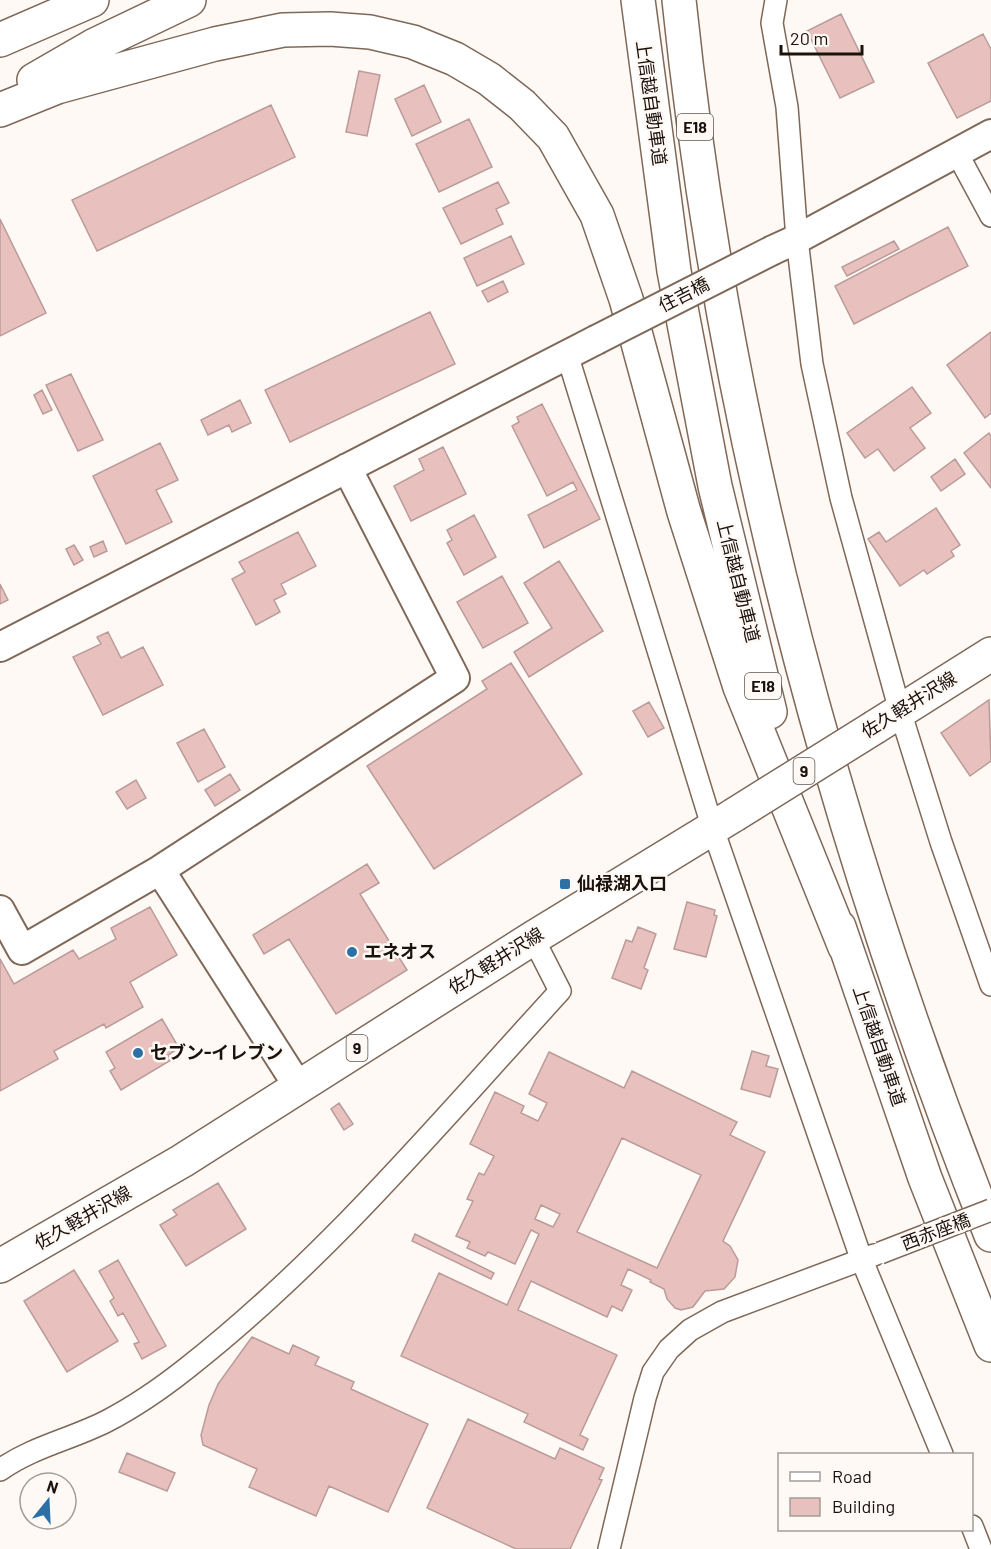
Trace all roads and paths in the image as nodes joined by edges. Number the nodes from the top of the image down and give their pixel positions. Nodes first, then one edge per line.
1 (189, 0) edge
2 (638, 0) edge
3 (679, 0) edge
4 (691, 0) edge
5 (776, 0) edge
6 (80, 3) edge
7 (0, 40) edge
8 (0, 100) edge
9 (0, 110) edge
10 (991, 134) edge
11 (957, 153) junction
12 (991, 216) edge
13 (785, 244) junction
14 (713, 254) junction
15 (567, 354) junction
16 (347, 468) junction
17 (0, 647) edge
18 (991, 656) edge
19 (888, 719) junction
20 (723, 822) junction
21 (160, 870) junction
22 (0, 910) edge
23 (533, 938) junction
24 (845, 947) junction
25 (991, 985) edge
26 (298, 1086) junction
27 (991, 1210) edge
28 (991, 1234) edge
29 (871, 1256) junction
30 (0, 1266) edge
31 (991, 1345) edge
32 (941, 1453) edge
33 (0, 1470) edge
34 (973, 1529) edge
35 (609, 1549) edge
36 (981, 1549) edge

1 - 8 main road
2 - 24 main road, 上信越自動車道 / E18
3 - 14 main road, E18
4 - 14 main road
5 - 13 street
6 - 7 main road
9 - 24 main road
10 - 11 street, 住吉橋
11 - 12 street
11 - 13 street, 住吉橋
13 - 15 street, 住吉橋, bridge
13 - 19 street
14 - 28 main road, E18
15 - 16 street, 住吉橋
15 - 20 street
16 - 17 street, 住吉橋
16 - 21 street
18 - 19 main road, 佐久軽井沢線 / 9
19 - 20 main road, 佐久軽井沢線 / 9, bridge
19 - 25 street
20 - 23 main road, 佐久軽井沢線 / 9
20 - 29 street
21 - 22 street
21 - 26 street
23 - 26 main road, 佐久軽井沢線 / 9
23 - 33 street
24 - 31 main road, 上信越自動車道 / E18
26 - 30 main road, 佐久軽井沢線 / 9
27 - 29 street, 西赤座橋, bridge
29 - 32 street
29 - 35 street, 西赤座橋
34 - 36 street

